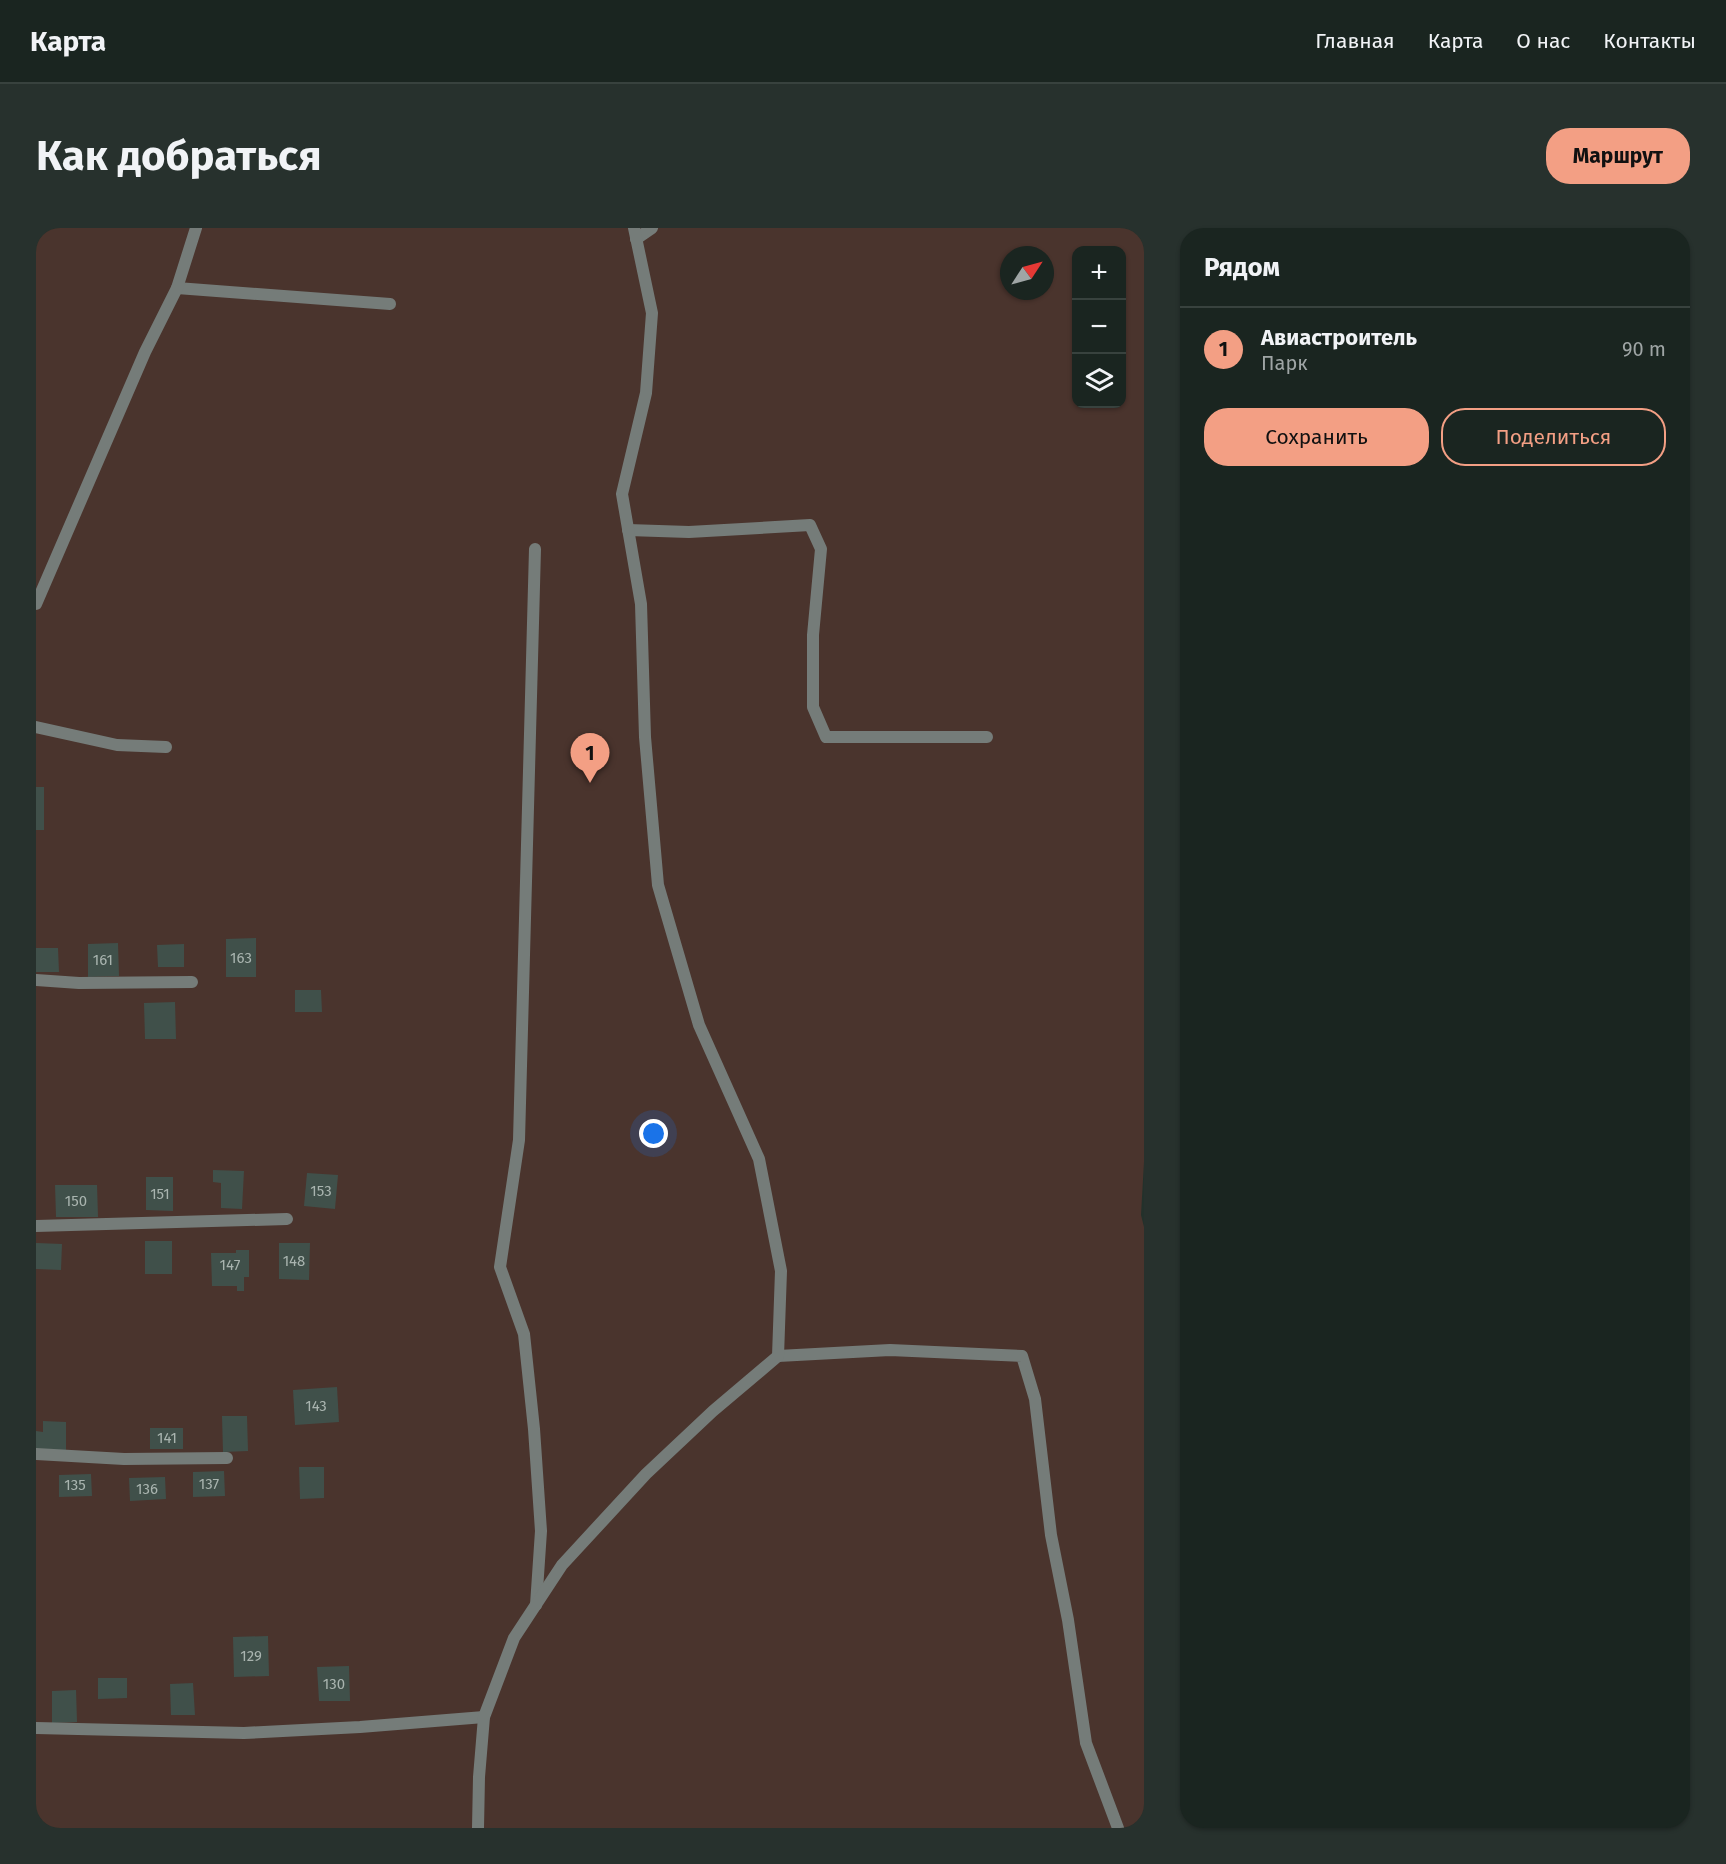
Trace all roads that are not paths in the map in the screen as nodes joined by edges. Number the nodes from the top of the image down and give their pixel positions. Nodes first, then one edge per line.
1 (196, 228) edge
2 (652, 228) edge
3 (635, 233) edge
4 (177, 288) junction
5 (390, 304) dead end
6 (628, 530) junction
7 (535, 549) dead end
8 (36, 604) edge
9 (36, 727) edge
10 (987, 737) dead end
11 (166, 747) dead end
12 (36, 980) edge
13 (192, 982) dead end
14 (287, 1219) dead end
15 (36, 1226) edge
16 (778, 1356) junction
17 (36, 1454) edge
18 (227, 1458) dead end
19 (536, 1605) junction
20 (484, 1717) junction
21 (36, 1728) edge
22 (478, 1828) edge
23 (1118, 1828) edge

1 - 4 street
2 - 3 street
3 - 6 street
4 - 5 street
4 - 8 street
6 - 10 street
6 - 16 street
7 - 19 street
9 - 11 street
12 - 13 street
14 - 15 street
16 - 19 street
16 - 23 street
17 - 18 street
19 - 20 street
20 - 21 street
20 - 22 street

